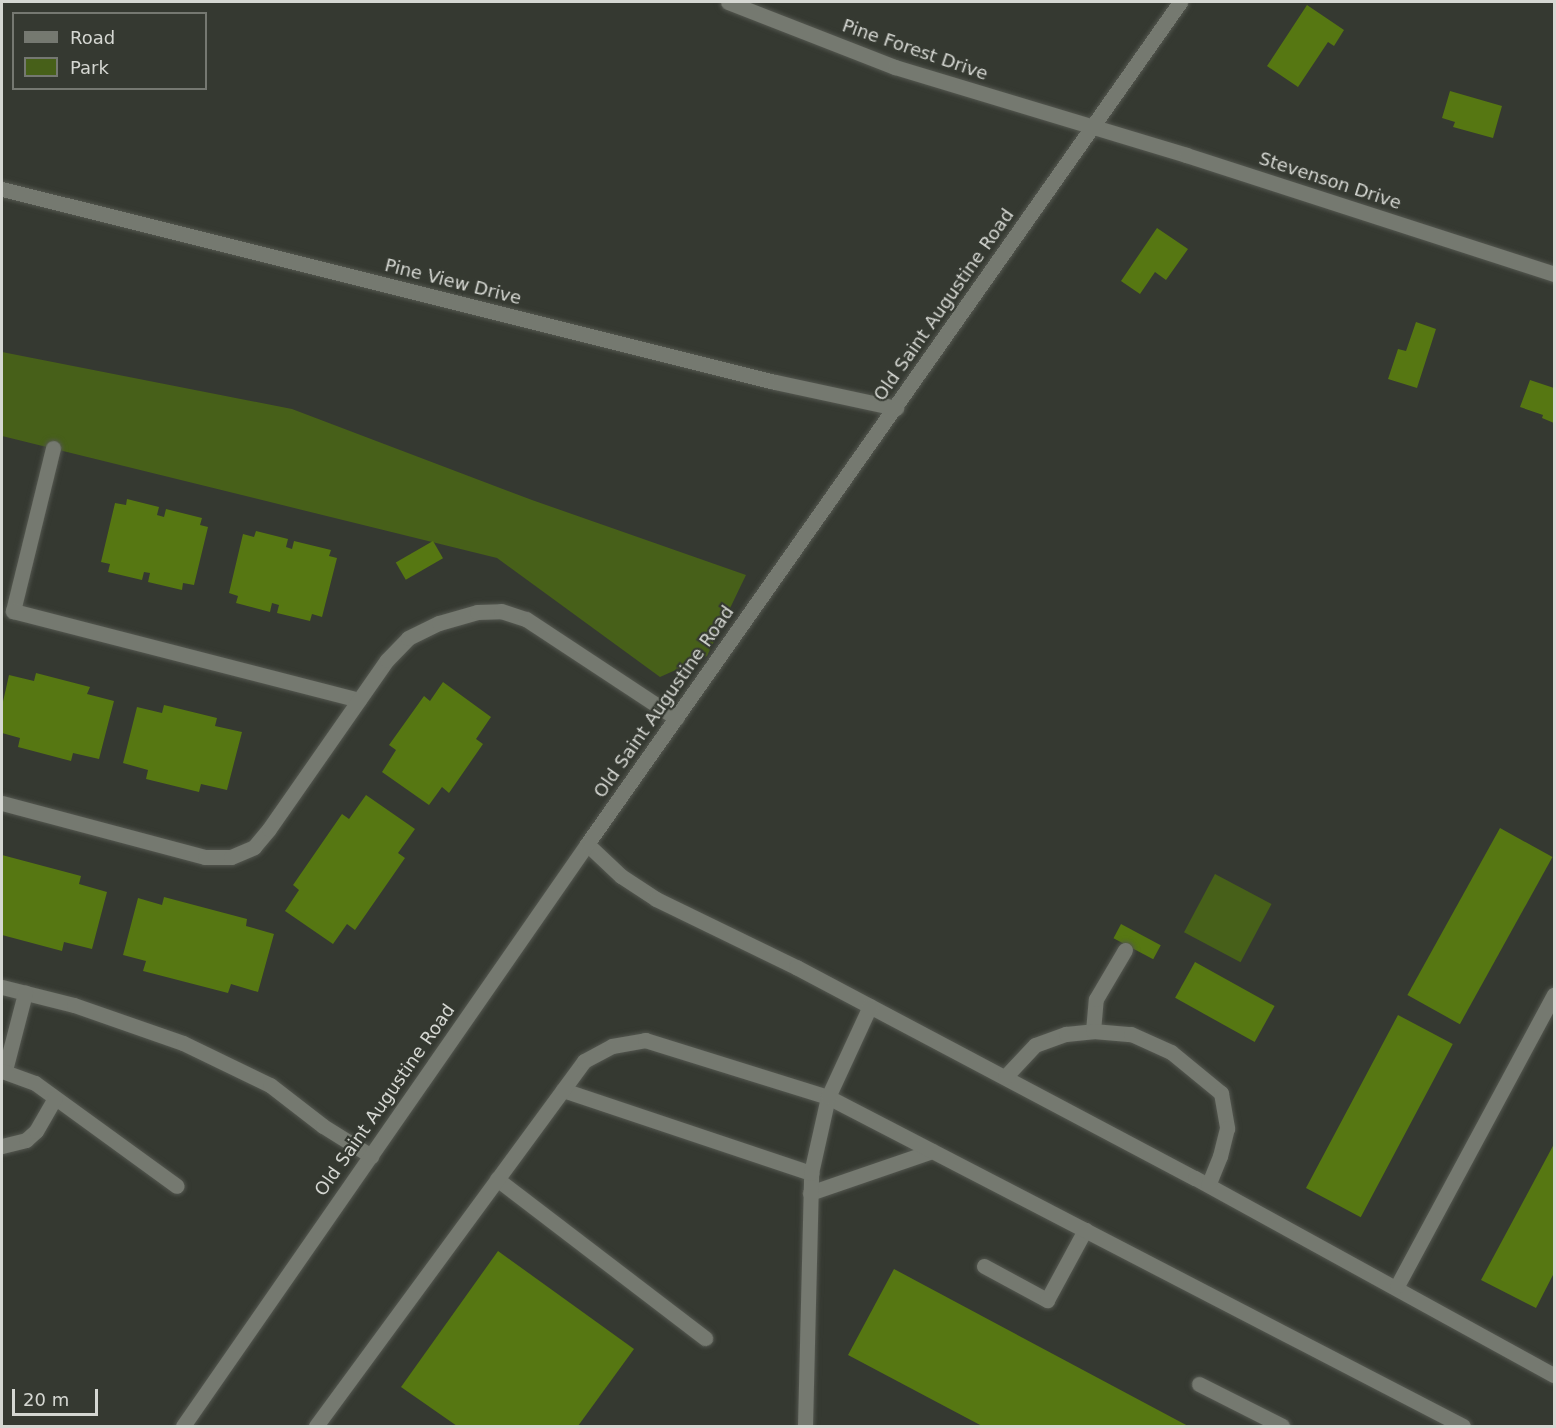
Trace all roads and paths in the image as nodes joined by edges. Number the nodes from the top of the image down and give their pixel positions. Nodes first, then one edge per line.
1 (728, 2) edge
2 (1180, 2) edge
3 (1092, 127) junction
4 (2, 189) edge
5 (1554, 274) edge
6 (896, 408) junction
7 (53, 448) dead end
8 (358, 700) junction
9 (676, 718) junction
10 (2, 803) edge
11 (587, 844) junction
12 (1125, 950) dead end
13 (2, 987) edge
14 (26, 993) junction
15 (1554, 995) edge
16 (870, 1006) junction
17 (1093, 1031) junction
18 (3, 1070) edge
19 (1005, 1077) junction
20 (563, 1090) junction
21 (828, 1097) junction
22 (55, 1098) junction
23 (2, 1146) edge
24 (932, 1150) junction
25 (371, 1156) junction
26 (811, 1173) junction
27 (497, 1179) junction
28 (1208, 1185) junction
29 (177, 1186) dead end
30 (810, 1193) junction
31 (1085, 1230) junction
32 (984, 1266) dead end
33 (1397, 1286) junction
34 (705, 1338) dead end
35 (1554, 1375) edge
36 (1199, 1384) dead end
37 (1443, 1422) edge
38 (324, 1424) edge
39 (183, 1426) edge
40 (805, 1426) edge
41 (1282, 1426) edge
42 (1462, 1426) edge

1 - 3 street, Pine Forest Drive
2 - 3 street, Old Saint Augustine Road
3 - 5 street, Stevenson Drive
3 - 6 street, Old Saint Augustine Road
4 - 6 street, Pine View Drive
6 - 9 street, Old Saint Augustine Road
7 - 8 street
8 - 9 street
8 - 10 street
9 - 11 street, Old Saint Augustine Road
11 - 16 street
11 - 25 street, Old Saint Augustine Road
12 - 17 street
13 - 14 street
14 - 18 street
14 - 25 street
15 - 33 street
16 - 19 street
16 - 21 street
17 - 19 street
17 - 28 street
18 - 22 street
19 - 28 street
20 - 21 street
20 - 26 street
20 - 27 street
21 - 24 street
21 - 26 street
22 - 23 street
22 - 29 street
24 - 30 street
24 - 31 street
25 - 39 street, Old Saint Augustine Road
26 - 30 street
27 - 34 street
27 - 38 street
28 - 33 street
30 - 40 street
31 - 32 street
31 - 37 street
33 - 35 street
36 - 41 street
37 - 42 street

